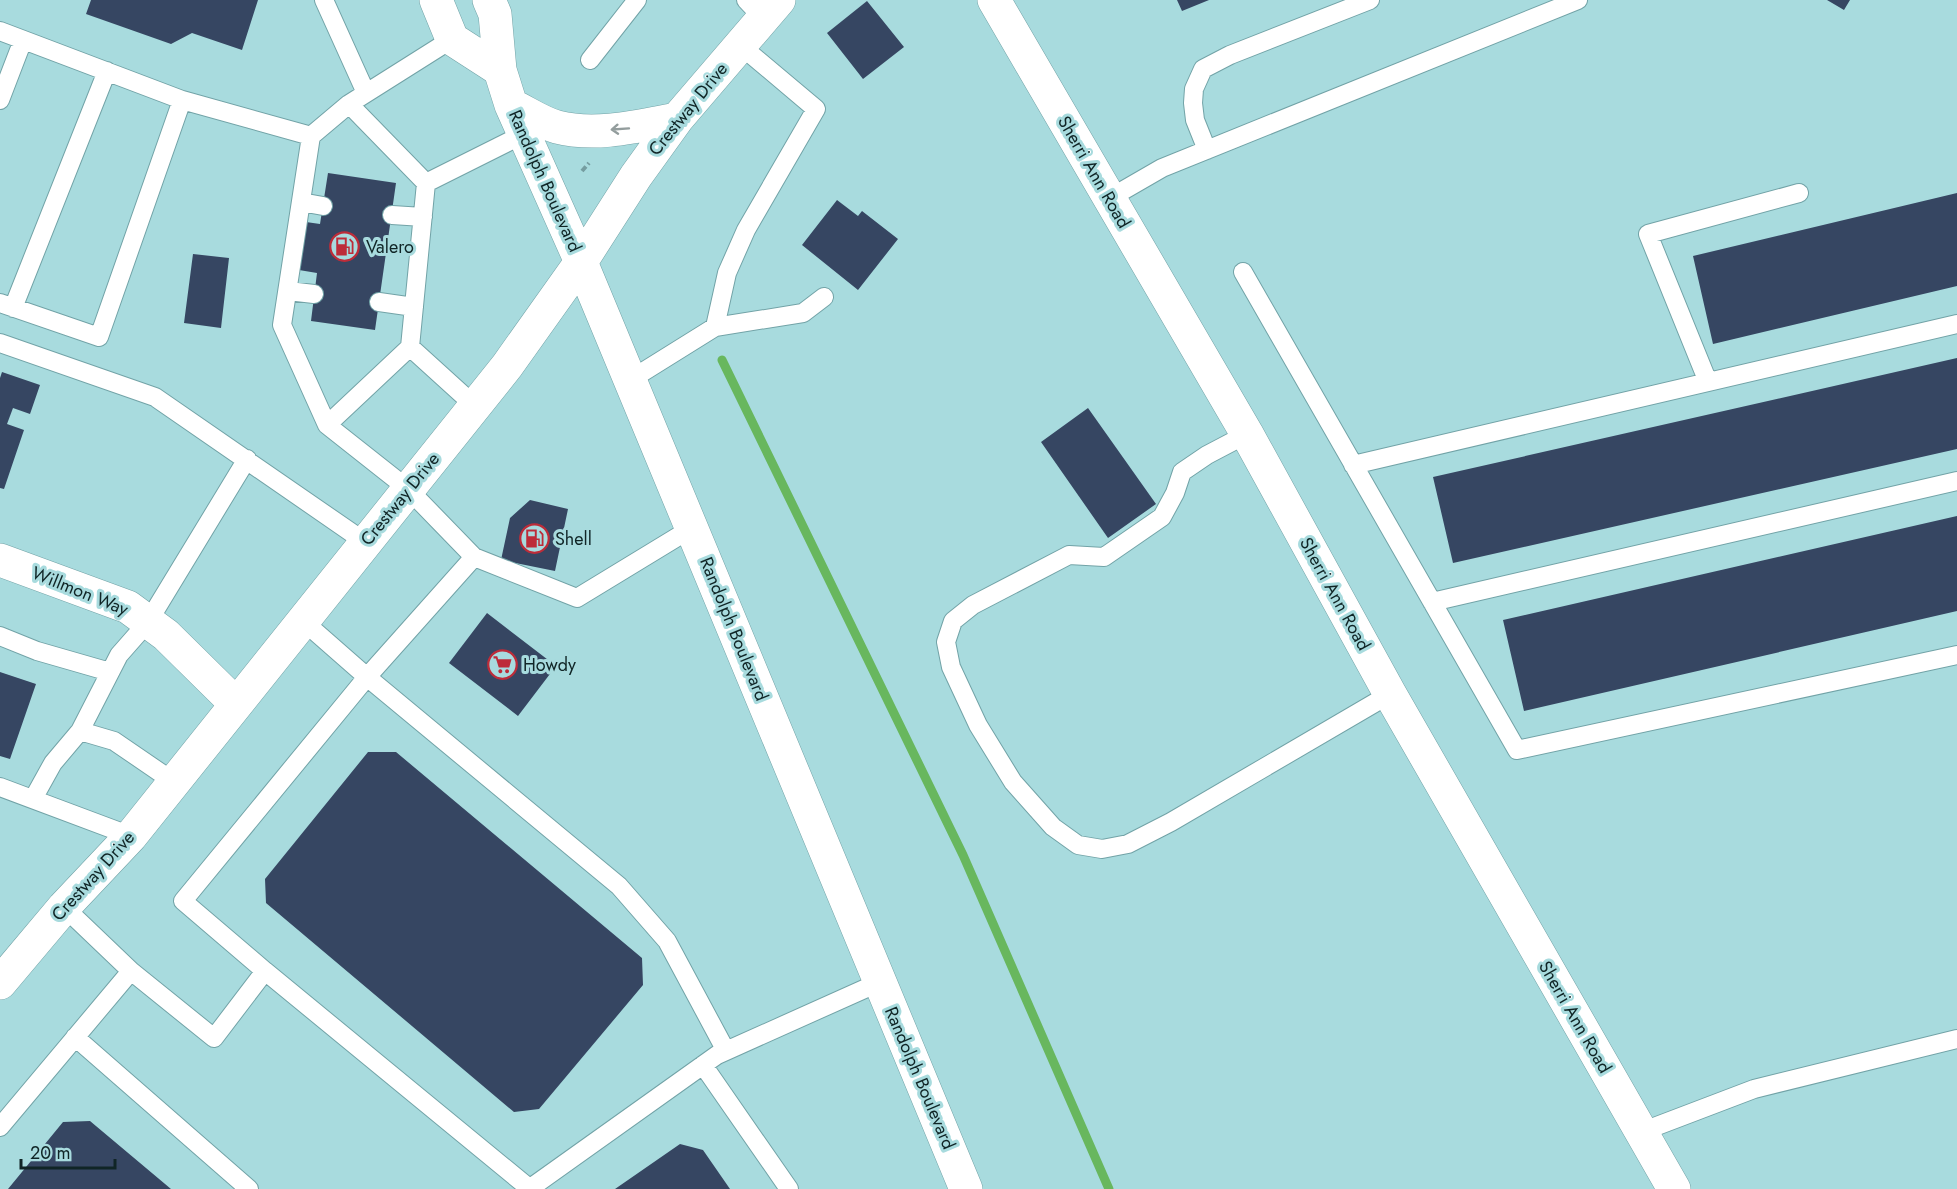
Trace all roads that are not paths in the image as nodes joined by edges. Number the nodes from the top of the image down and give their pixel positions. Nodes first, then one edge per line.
1 (324, 0) edge
2 (436, 0) edge
3 (489, 0) edge
4 (637, 0) edge
5 (993, 0) edge
6 (1370, 0) edge
7 (1578, 0) edge
8 (763, 6) edge
9 (0, 31) edge
10 (452, 39) junction
11 (23, 40) junction
12 (740, 45) junction
13 (590, 60) dead end
14 (500, 70) junction
15 (107, 71) junction
16 (366, 93) junction
17 (0, 100) edge
18 (182, 100) junction
19 (349, 104) junction
20 (518, 119) junction
21 (677, 119) junction
22 (311, 136) junction
23 (1206, 150) junction
24 (426, 183) junction
25 (1799, 193) dead end
26 (1110, 198) junction
27 (301, 202) junction
28 (323, 206) dead end
29 (392, 215) dead end
30 (423, 217) junction
31 (581, 262) junction
32 (1243, 272) dead end
33 (288, 291) junction
34 (314, 294) dead end
35 (824, 297) dead end
36 (379, 302) dead end
37 (6, 305) edge
38 (414, 307) junction
39 (1957, 324) edge
40 (715, 327) junction
41 (0, 343) edge
42 (410, 347) junction
43 (630, 380) junction
44 (1708, 382) junction
45 (475, 406) junction
46 (327, 425) junction
47 (1247, 434) junction
48 (247, 459) junction
49 (1353, 465) junction
50 (1957, 482) edge
51 (408, 489) junction
52 (692, 528) junction
53 (365, 542) junction
54 (474, 557) junction
55 (0, 560) edge
56 (1432, 602) junction
57 (302, 620) junction
58 (148, 622) junction
59 (0, 636) edge
60 (1957, 655) edge
61 (110, 672) junction
62 (367, 677) junction
63 (1390, 694) junction
64 (235, 703) junction
65 (80, 731) junction
66 (174, 782) junction
67 (0, 787) edge
68 (33, 799) junction
69 (131, 836) junction
70 (64, 907) junction
71 (265, 970) junction
72 (131, 971) junction
73 (880, 981) junction
74 (0, 983) edge
75 (75, 1037) junction
76 (1957, 1038) edge
77 (726, 1052) junction
78 (703, 1065) junction
79 (0, 1127) edge
80 (1641, 1132) junction
81 (249, 1189) edge
82 (529, 1189) edge
83 (789, 1189) edge
84 (966, 1189) edge
85 (1674, 1189) edge

1 - 16 lane
2 - 10 main road
3 - 14 main road, Randolph Boulevard
4 - 13 lane
5 - 26 main road, Sherri Ann Road
6 - 23 lane
7 - 23 lane
8 - 12 main road, Crestway Drive
9 - 11 lane
10 - 14 main road
10 - 16 lane
11 - 15 lane
11 - 17 lane
12 - 21 main road, Crestway Drive
12 - 40 lane
14 - 20 main road, Randolph Boulevard
15 - 18 lane
15 - 37 lane
16 - 19 lane
18 - 22 lane
18 - 37 lane
19 - 22 lane
19 - 24 lane
21 -> 20 main road
20 - 24 lane
20 - 31 main road, Randolph Boulevard
21 - 31 main road, Crestway Drive
22 - 27 lane
23 - 26 lane
24 - 30 lane
25 - 44 lane
26 - 47 main road, Sherri Ann Road
27 - 28 lane
27 - 33 lane
29 - 30 lane
30 - 38 lane
31 - 43 main road, Randolph Boulevard
31 - 45 main road, Crestway Drive
32 - 49 lane
33 - 34 lane
33 - 46 lane
35 - 40 lane
36 - 38 lane
38 - 42 lane
39 - 44 lane
40 - 43 lane
41 - 48 lane
42 - 45 lane
42 - 46 lane
43 - 52 main road, Randolph Boulevard
44 - 49 lane
45 - 51 main road, Crestway Drive
46 - 51 lane
47 - 63 main road, Sherri Ann Road
47 - 63 lane
48 - 53 lane
48 - 58 lane
49 - 56 lane
50 - 56 lane
51 - 53 main road, Crestway Drive
51 - 54 lane
52 - 54 lane
52 - 73 main road, Randolph Boulevard
53 - 57 main road, Crestway Drive
54 - 62 lane
55 - 58 main road, Willmon Way
56 - 60 lane
57 - 62 lane
57 - 64 main road, Crestway Drive
58 - 61 lane
58 - 64 main road, Willmon Way
59 - 61 lane
61 - 65 lane
62 - 71 lane
62 - 77 lane
63 - 80 main road, Sherri Ann Road
64 - 66 main road, Crestway Drive
65 - 66 lane
65 - 68 lane
66 - 69 main road, Crestway Drive
67 - 68 lane
68 - 69 lane
69 - 70 main road, Crestway Drive
70 - 72 lane
70 - 74 main road, Crestway Drive
71 - 72 lane
71 - 82 lane
72 - 75 lane
73 - 77 lane
73 - 84 main road, Randolph Boulevard
75 - 79 lane
75 - 81 lane
76 - 80 lane
77 - 78 lane
78 - 82 lane
78 - 83 lane
80 - 85 main road, Sherri Ann Road

